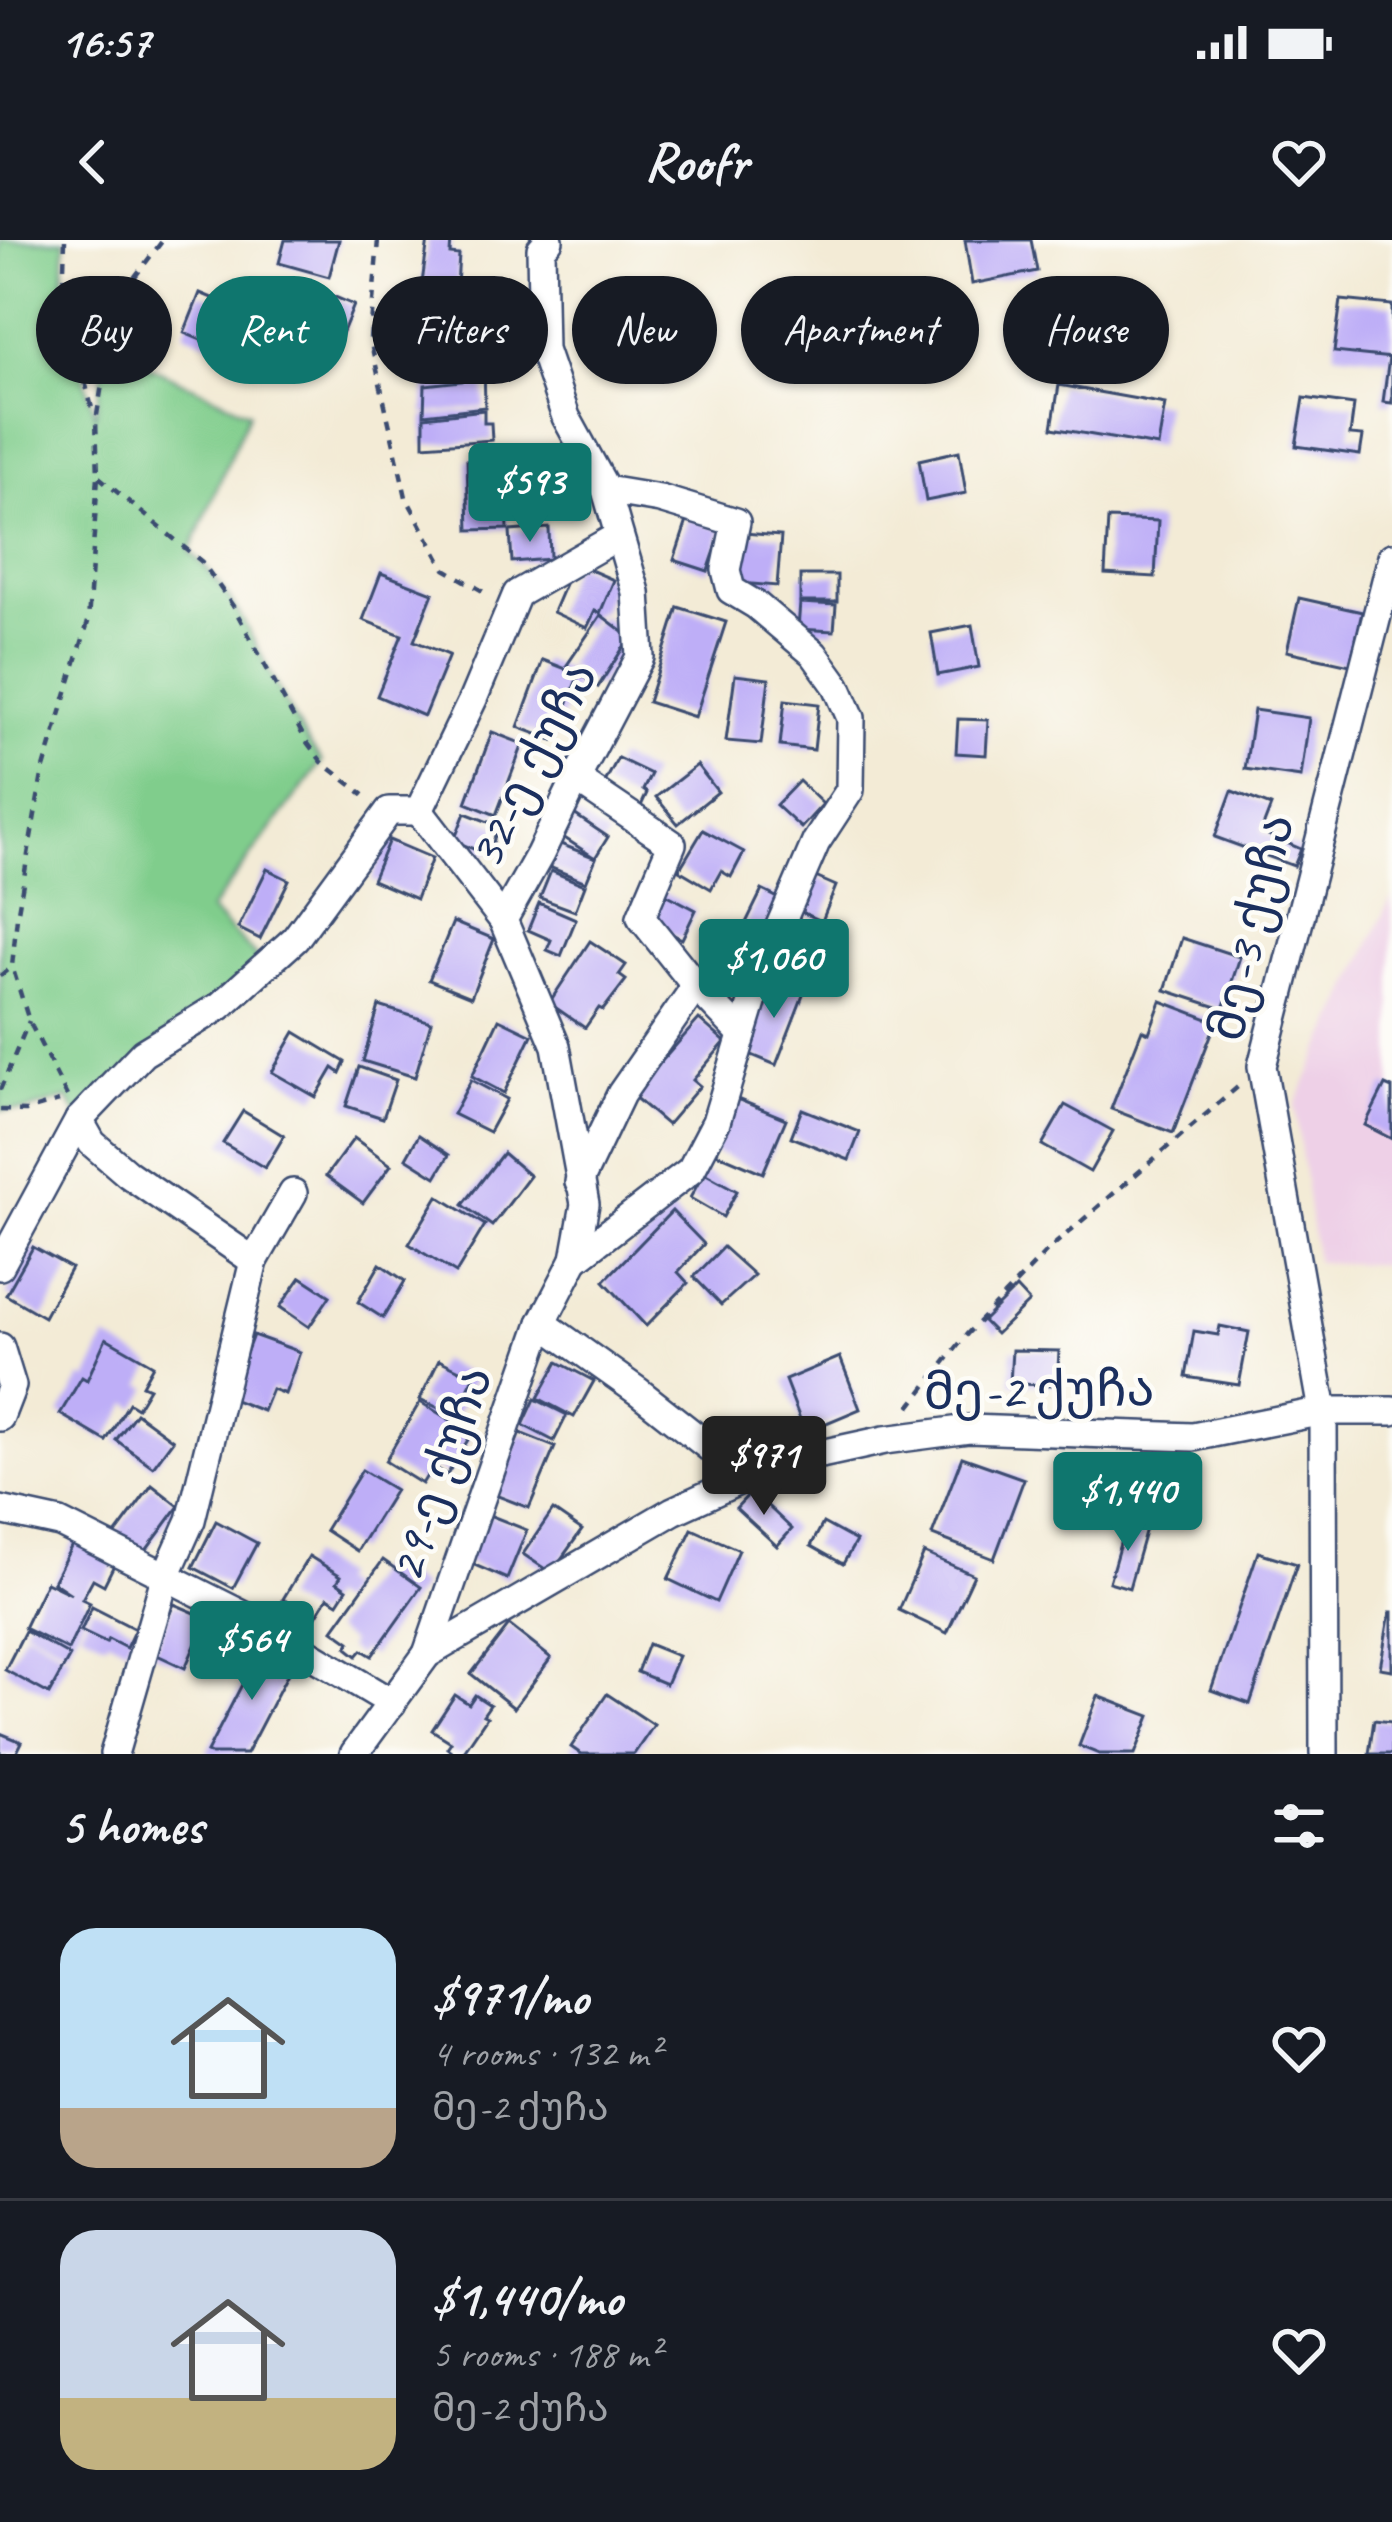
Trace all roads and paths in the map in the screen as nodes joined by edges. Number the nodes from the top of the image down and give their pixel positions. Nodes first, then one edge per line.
1 (64, 240) edge
2 (163, 240) edge
3 (378, 240) edge
4 (549, 240) edge
5 (96, 421) junction
6 (98, 476) junction
7 (607, 490) junction
8 (618, 536) junction
9 (1392, 557) edge
10 (511, 608) junction
11 (576, 779) junction
12 (389, 811) junction
13 (418, 811) junction
14 (503, 920) junction
15 (11, 966) junction
16 (0, 976) edge
17 (696, 986) junction
18 (29, 1021) junction
19 (742, 1034) junction
20 (1262, 1066) junction
21 (0, 1090) edge
22 (0, 1110) edge
23 (79, 1120) junction
24 (579, 1182) junction
25 (293, 1193) dead end
26 (575, 1259) junction
27 (254, 1261) junction
28 (0, 1266) edge
29 (542, 1323) junction
30 (0, 1348) edge
31 (1392, 1411) edge
32 (1323, 1412) junction
33 (0, 1417) edge
34 (885, 1440) junction
35 (747, 1477) junction
36 (0, 1510) edge
37 (165, 1578) junction
38 (428, 1654) junction
39 (392, 1702) junction
40 (114, 1754) edge
41 (354, 1754) edge
42 (1324, 1754) edge

1 - 5 path
2 - 5 path
3 - 10 path
4 - 7 street, 32-ე ქუჩა
5 - 6 path
6 - 12 path
6 - 15 path
7 - 8 street, 32-ე ქუჩა
7 - 19 street
8 - 10 street
8 - 11 street, 32-ე ქუჩა
9 - 20 street, მე-3 ქუჩა
10 - 13 street
11 - 14 street, 32-ე ქუჩა
11 - 17 street
12 - 13 street
12 - 23 street
13 - 14 street
14 - 24 street
15 - 16 path
15 - 18 path
17 - 19 street
17 - 24 street
18 - 21 path
18 - 22 path
19 - 26 street
20 - 32 street, მე-3 ქუჩა
20 - 34 path
23 - 27 street
23 - 28 street
24 - 26 street
25 - 27 street
26 - 29 street, 29-ე ქუჩა
27 - 37 street
29 - 35 street
29 - 38 street, 29-ე ქუჩა
30 - 33 street
31 - 32 street, მე-2 ქუჩა
32 - 34 street, მე-2 ქუჩა
32 - 42 street, მე-3 ქუჩა
34 - 35 street, მე-2 ქუჩა
35 - 38 street, მე-2 ქუჩა
36 - 37 street
37 - 39 street
37 - 40 street
38 - 39 street, მე-2 ქუჩა
39 - 41 street, მე-2 ქუჩა

